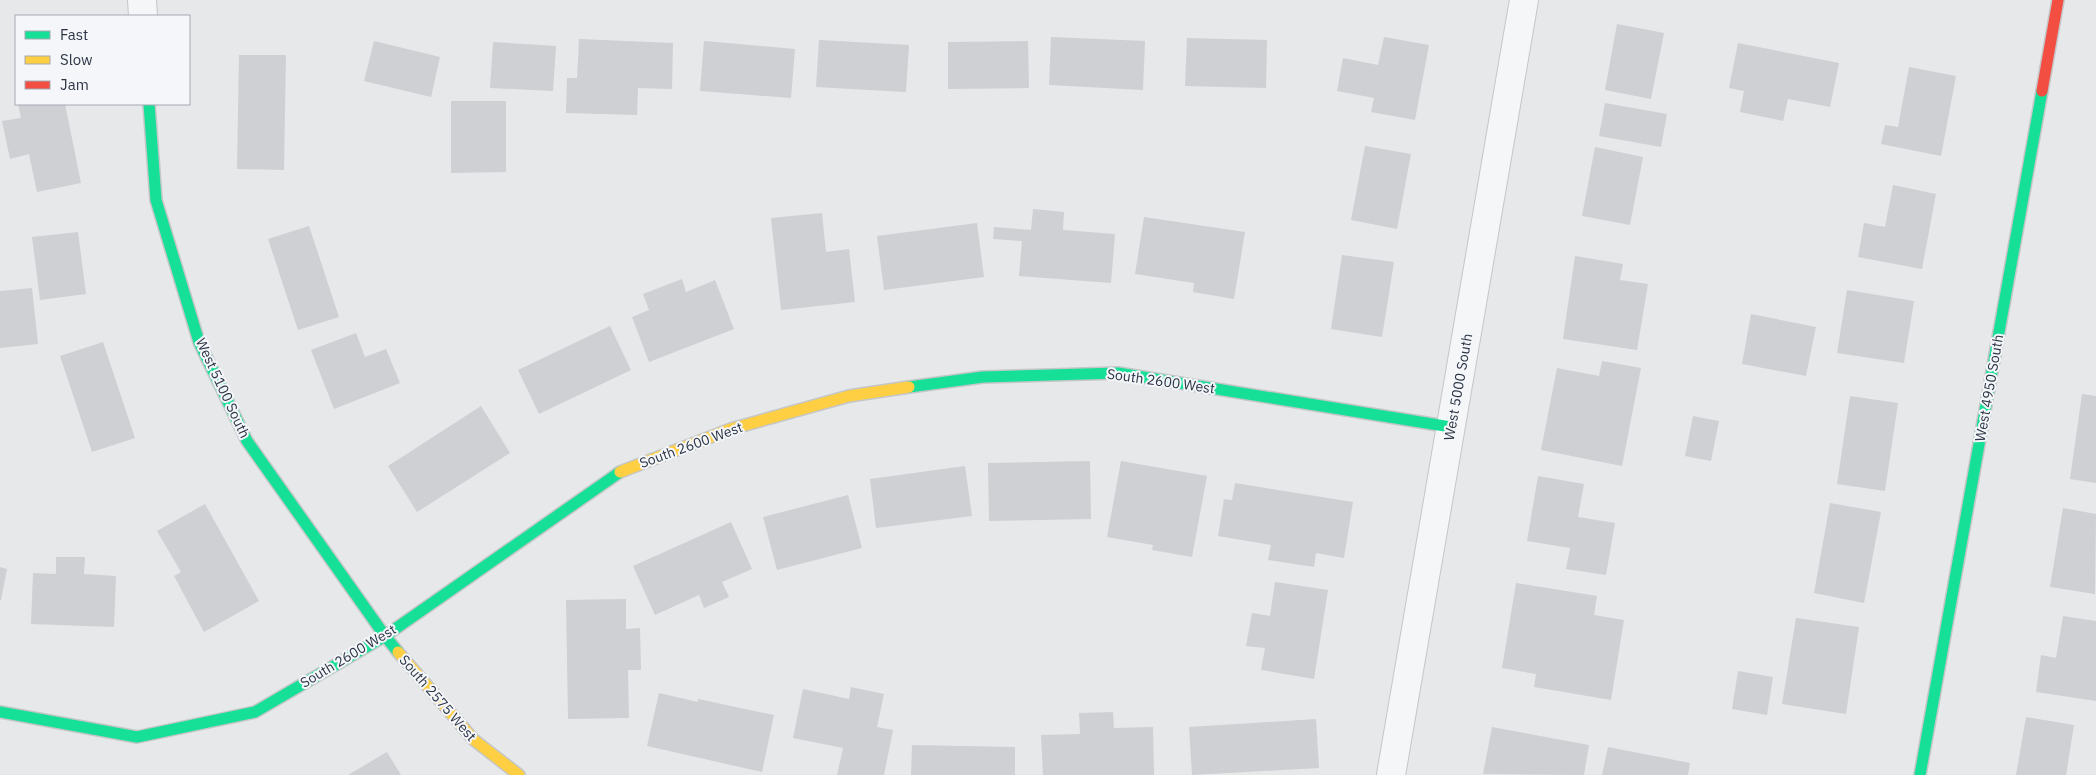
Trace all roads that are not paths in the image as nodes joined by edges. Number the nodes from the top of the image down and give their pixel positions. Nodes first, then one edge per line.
1 (142, 0) edge
2 (1524, 0) edge
3 (2058, 0) edge
4 (143, 15) edge
5 (149, 105) edge
6 (1451, 427) junction
7 (385, 636) junction
8 (0, 712) edge
9 (518, 775) edge
10 (1391, 775) edge
11 (1920, 775) edge

1 - 4 street
2 - 6 street, West 5000 South
3 - 11 street, West 4950 South
5 - 7 street, West 5100 South
6 - 7 street, South 2600 West
6 - 10 street, West 5000 South
7 - 8 street, South 2600 West
7 - 9 street, South 2575 West

